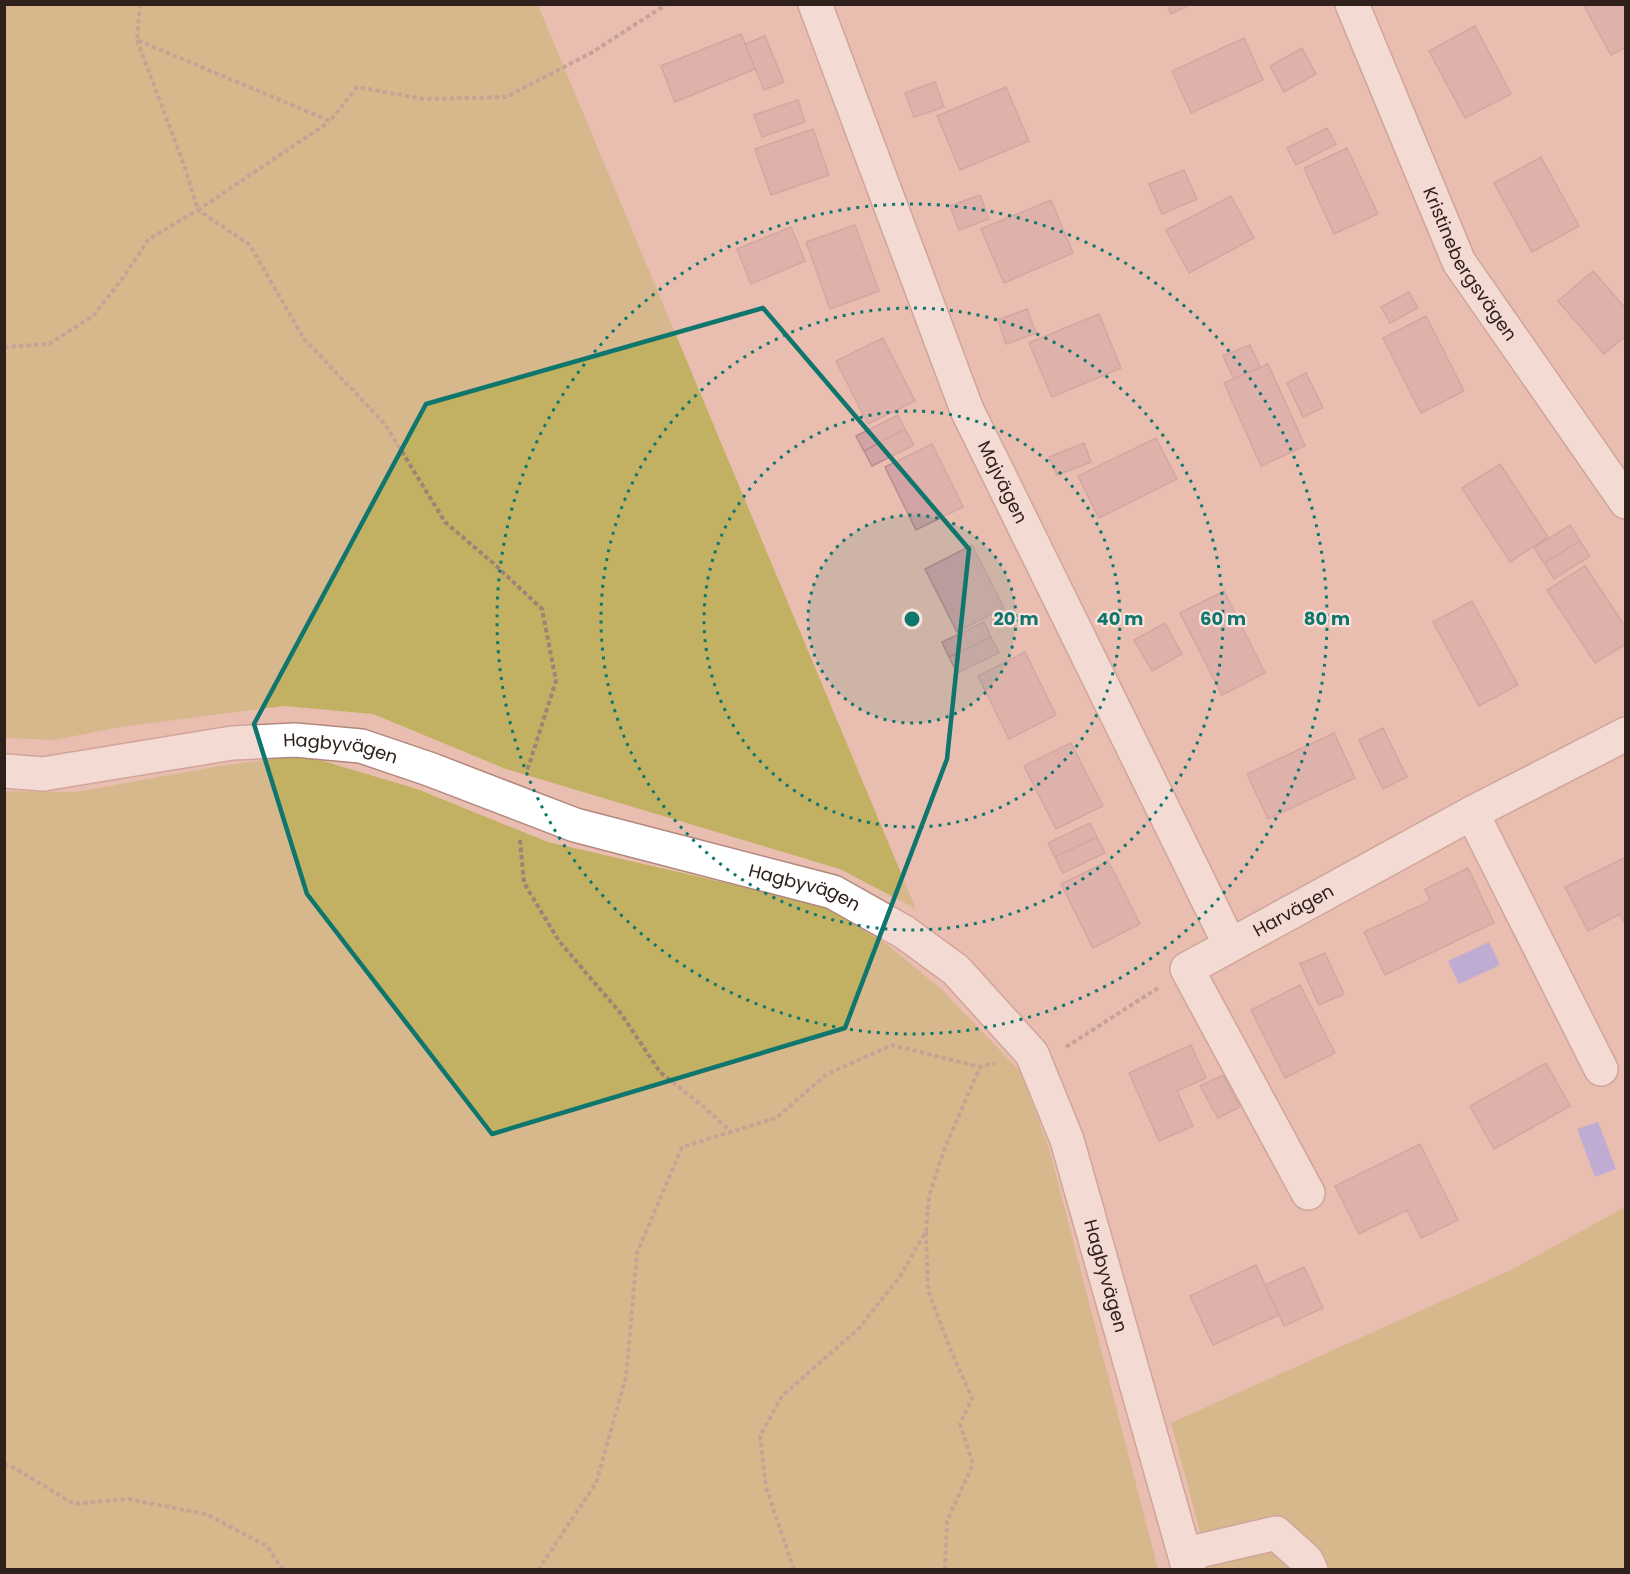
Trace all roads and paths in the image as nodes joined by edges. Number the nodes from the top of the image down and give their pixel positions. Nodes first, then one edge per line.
1 (140, 4) edge
2 (667, 4) edge
3 (815, 4) edge
4 (1352, 4) edge
5 (137, 40) junction
6 (330, 121) junction
7 (198, 210) junction
8 (4, 347) edge
9 (1626, 502) edge
10 (1626, 734) edge
11 (4, 771) edge
12 (517, 803) junction
13 (1472, 813) junction
14 (1230, 945) junction
15 (1187, 969) junction
16 (1066, 1047) junction
17 (1032, 1054) junction
18 (1070, 1058) dead end
19 (980, 1067) junction
20 (1601, 1069) dead end
21 (732, 1133) junction
22 (1308, 1193) dead end
23 (926, 1231) junction
24 (4, 1464) edge
25 (1188, 1562) edge
26 (283, 1569) edge
27 (538, 1569) edge
28 (794, 1569) edge
29 (945, 1569) edge
30 (1311, 1569) edge

1 - 5 path
2 - 6 path
3 - 14 street, Majvägen
4 - 9 street, Kristinebergsvägen
5 - 6 path
5 - 7 path
6 - 7 path
7 - 8 path
7 - 12 path
10 - 13 street, Harvägen
11 - 12 street, Hagbyvägen
12 - 17 street, Hagbyvägen
12 - 21 path
13 - 14 street, Harvägen
13 - 20 street
14 - 15 street, Harvägen
15 - 16 path
15 - 22 street
16 - 17 path
16 - 18 path
17 - 19 path
17 - 25 street, Hagbyvägen
19 - 21 path
19 - 23 path
21 - 27 path
23 - 28 path
23 - 29 path
24 - 26 path
25 - 30 street

